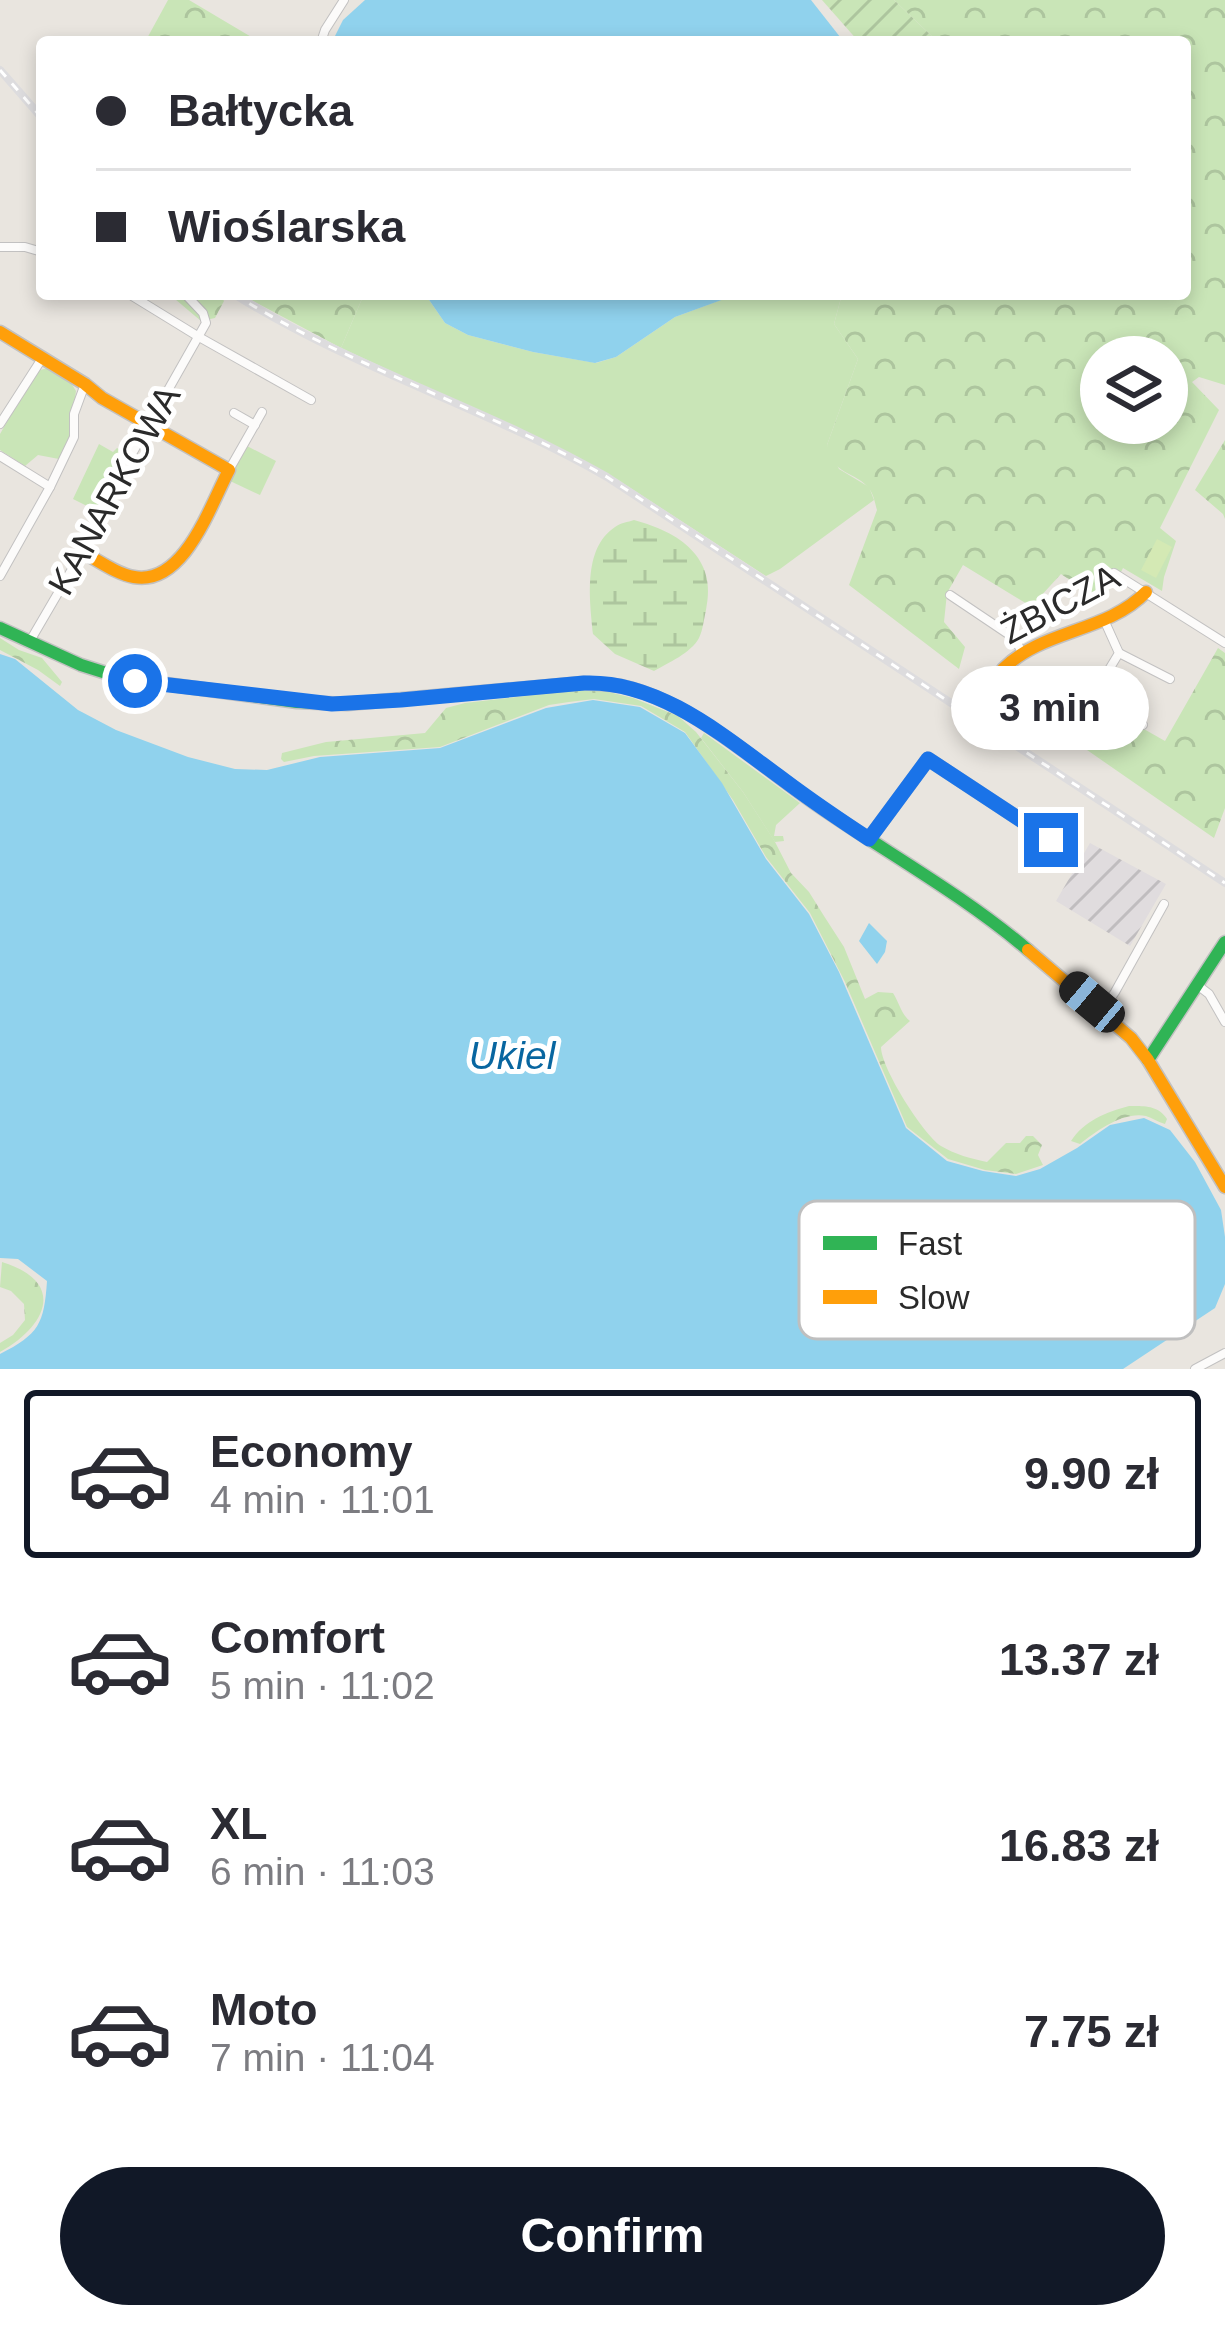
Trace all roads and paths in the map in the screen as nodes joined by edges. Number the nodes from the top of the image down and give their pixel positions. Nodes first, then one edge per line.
1 (344, 0) edge
2 (324, 36) edge
3 (0, 247) edge
4 (36, 250) edge
5 (139, 300) edge
6 (191, 300) edge
7 (0, 332) edge
8 (199, 338) junction
9 (43, 357) junction
10 (85, 383) junction
11 (311, 400) dead end
12 (262, 412) dead end
13 (234, 413) dead end
14 (0, 424) edge
15 (149, 424) junction
16 (255, 424) junction
17 (0, 456) edge
18 (230, 470) junction
19 (50, 487) junction
20 (82, 552) junction
21 (1114, 572) dead end
22 (0, 576) edge
23 (1146, 592) junction
24 (950, 595) dead end
25 (1105, 622) junction
26 (0, 628) edge
27 (29, 642) junction
28 (1225, 643) edge
29 (1022, 652) junction
30 (1119, 653) junction
31 (1003, 669) dead end
32 (1170, 679) dead end
33 (1094, 696) junction
34 (1087, 706) dead end
35 (1143, 725) dead end
36 (869, 839) junction
37 (1051, 840) dead end
38 (1164, 904) dead end
39 (1225, 942) edge
40 (1196, 984) junction
41 (1102, 1010) junction
42 (1225, 1022) edge
43 (1148, 1060) junction
44 (1225, 1187) edge
45 (1225, 1353) edge
46 (1195, 1369) edge

1 - 2 street
3 - 4 street
5 - 8 street
6 - 8 street
7 - 9 main road
8 - 11 street
8 - 15 street, KANARKOWA
9 - 10 main road
9 - 14 street
10 - 15 main road
10 - 19 street
12 - 16 street
13 - 16 street
15 - 18 main road
15 - 20 street, KANARKOWA
16 - 18 street
17 - 19 street
18 - 20 main road
19 - 22 street
20 - 27 street, KANARKOWA
21 - 23 street, ŻBICZA
23 - 25 main road, ŻBICZA
23 - 28 street, ŻBICZA
24 - 29 street
25 - 29 main road, ŻBICZA
25 - 30 street
26 - 27 main road
27 - 36 main road
29 - 31 main road, ŻBICZA
30 - 32 street
30 - 33 street
33 - 34 street
33 - 35 street
36 - 37 main road
36 - 41 main road
38 - 41 street
39 - 40 main road
40 - 42 street
40 - 43 main road
41 - 43 main road
43 - 44 main road
45 - 46 street

